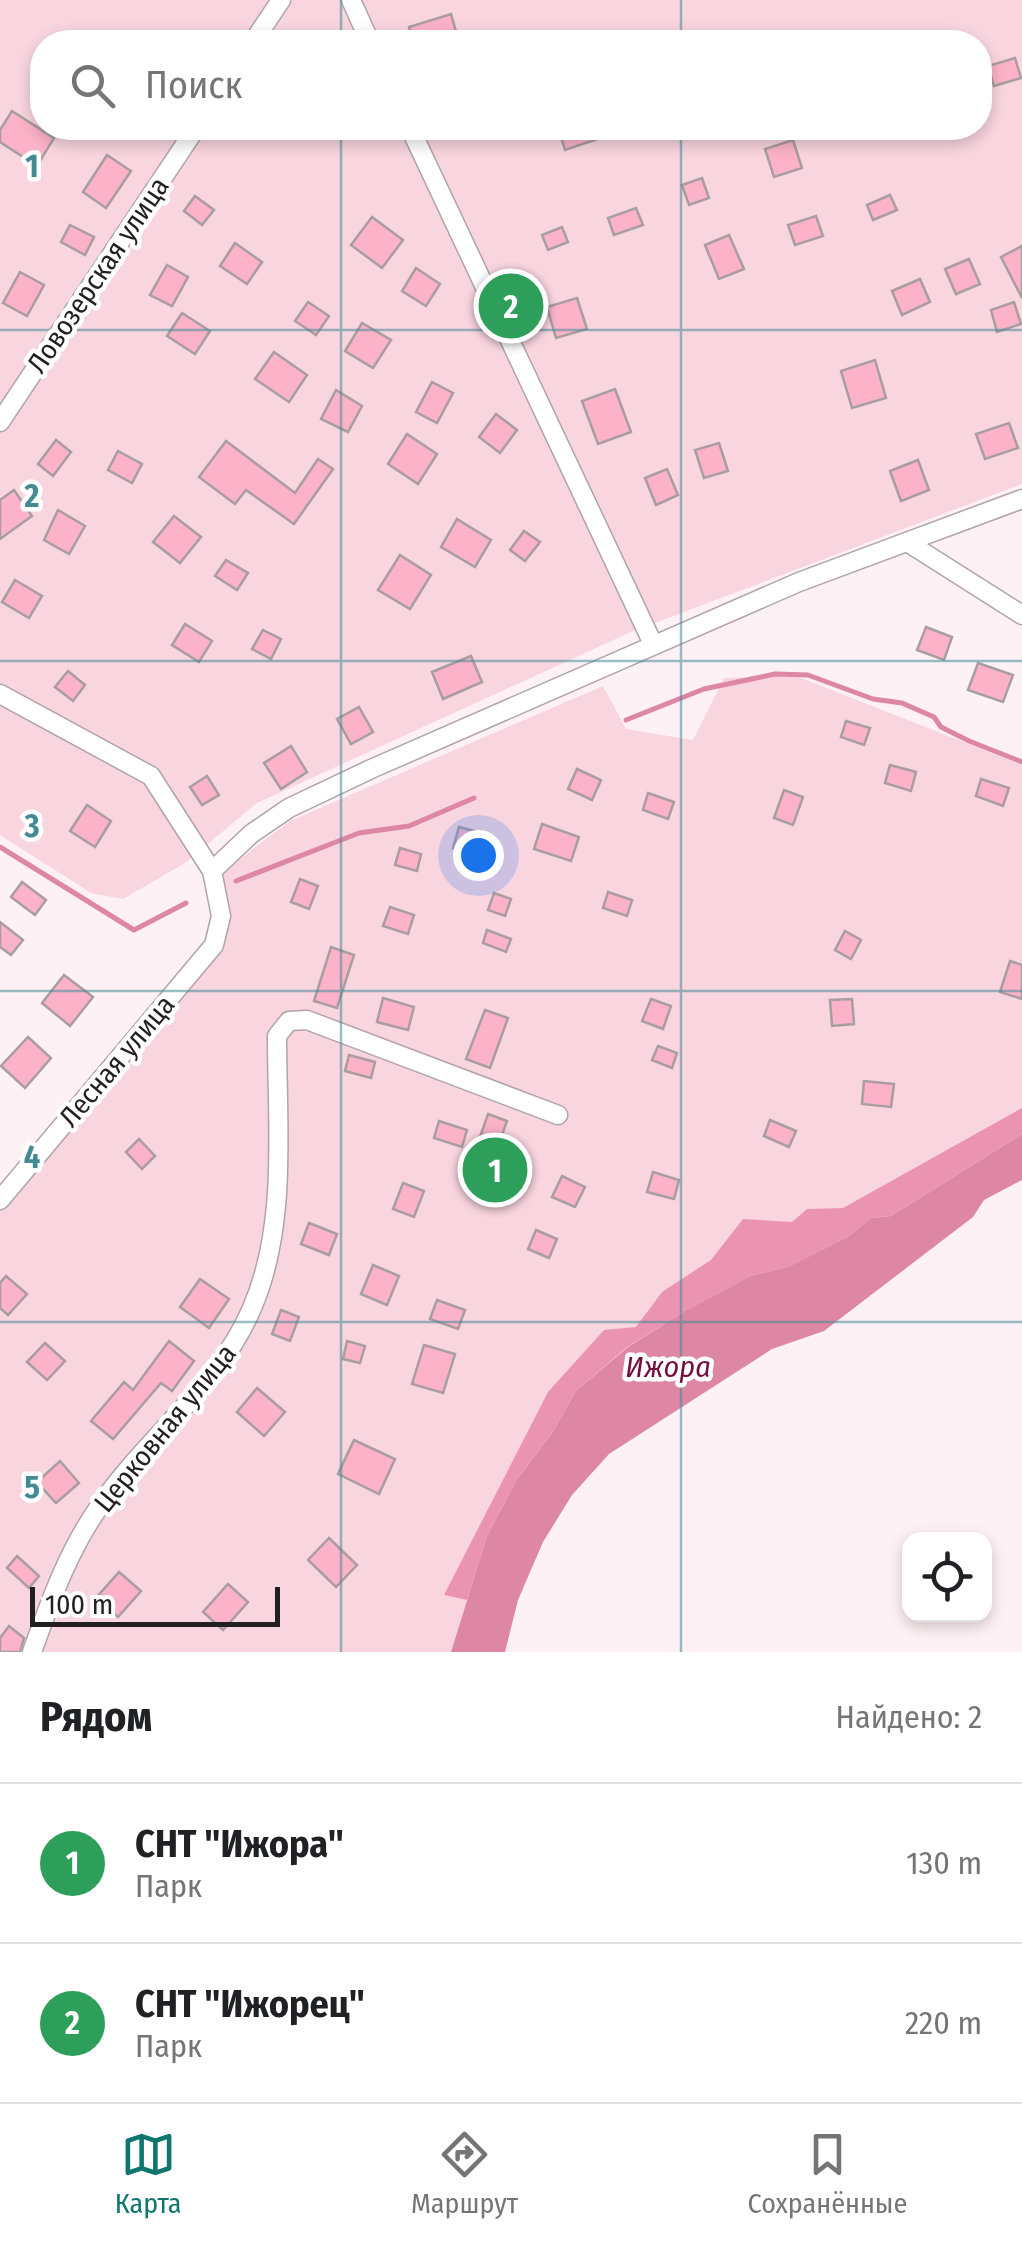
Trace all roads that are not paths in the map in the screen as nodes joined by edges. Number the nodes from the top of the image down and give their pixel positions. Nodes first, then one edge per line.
1 (281, 0) edge
2 (351, 0) edge
3 (260, 30) edge
4 (365, 30) edge
5 (188, 140) edge
6 (416, 140) edge
7 (0, 422) edge
8 (1022, 500) edge
9 (907, 542) junction
10 (1022, 615) edge
11 (652, 644) junction
12 (0, 694) edge
13 (212, 871) junction
14 (558, 1114) dead end
15 (0, 1200) edge
16 (32, 1652) edge

1 - 3 street
2 - 4 street
5 - 7 street, Ловозерская улица
6 - 11 street
8 - 9 street
9 - 10 street
9 - 11 street
11 - 13 street
12 - 13 street
13 - 15 street, Лесная улица
14 - 16 street, Церковная улица

